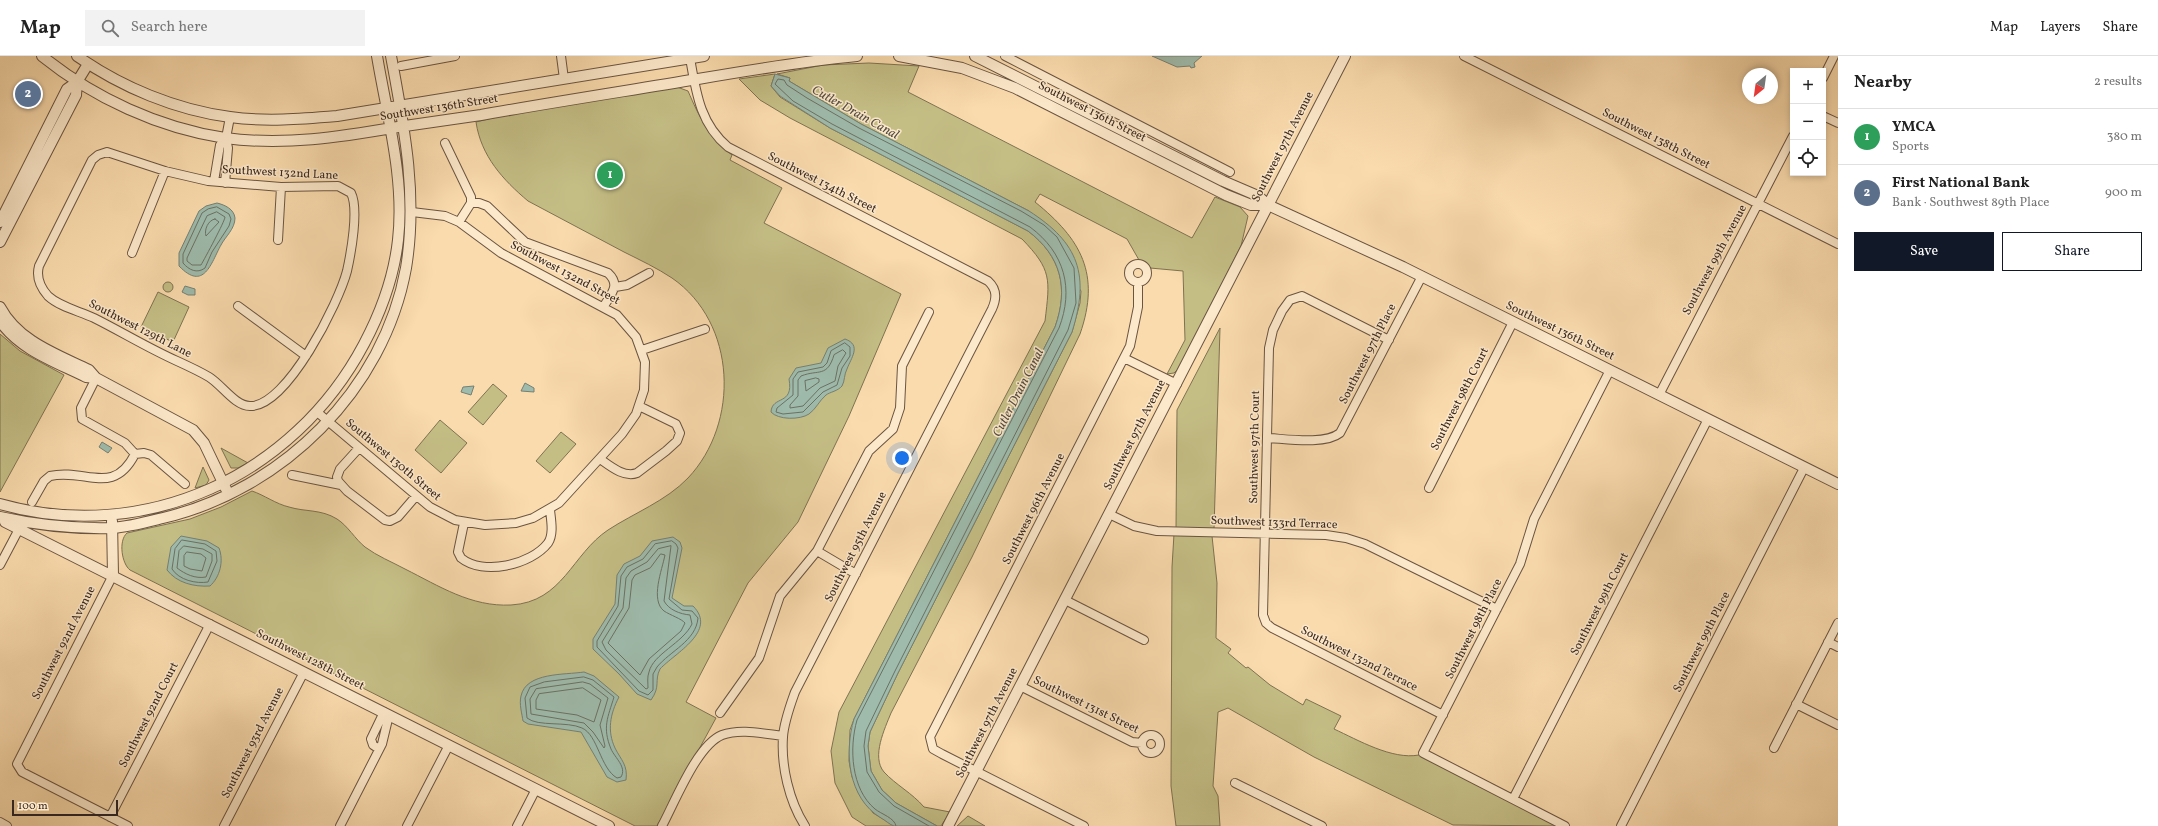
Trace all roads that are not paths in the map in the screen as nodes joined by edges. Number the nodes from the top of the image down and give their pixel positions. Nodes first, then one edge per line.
1 (42, 56) edge
2 (77, 56) edge
3 (377, 56) edge
4 (391, 56) edge
5 (455, 56) edge
6 (561, 56) edge
7 (704, 56) edge
8 (858, 56) edge
9 (899, 56) edge
10 (975, 56) edge
11 (1005, 56) edge
12 (1345, 56) edge
13 (1464, 56) edge
14 (1834, 56) edge
15 (690, 58) junction
16 (88, 64) junction
17 (401, 66) dead end
18 (1826, 72) edge
19 (564, 78) junction
20 (694, 80) junction
21 (77, 82) junction
22 (400, 105) junction
23 (387, 108) junction
24 (230, 117) junction
25 (1826, 117) edge
26 (1838, 123) edge
27 (404, 126) junction
28 (390, 129) junction
29 (226, 138) junction
30 (1791, 140) edge
31 (445, 144) dead end
32 (165, 171) junction
33 (1230, 172) dead end
34 (214, 182) junction
35 (225, 183) junction
36 (281, 187) junction
37 (471, 203) junction
38 (1758, 204) junction
39 (1268, 205) junction
40 (412, 212) junction
41 (0, 222) edge
42 (459, 222) junction
43 (278, 240) dead end
44 (0, 242) edge
45 (1838, 244) edge
46 (132, 253) dead end
47 (39, 266) joint
48 (649, 273) dead end
49 (1422, 276) junction
50 (1138, 282) dead end
51 (615, 287) junction
52 (993, 287) joint
53 (238, 306) dead end
54 (604, 306) junction
55 (0, 307) edge
56 (380, 310) junction
57 (929, 312) dead end
58 (393, 315) junction
59 (0, 321) edge
60 (376, 321) junction
61 (1513, 322) junction
62 (388, 326) junction
63 (705, 329) dead end
64 (1389, 340) junction
65 (642, 350) junction
66 (306, 356) junction
67 (1124, 358) junction
68 (1610, 370) junction
69 (96, 378) junction
70 (1177, 384) junction
71 (1659, 395) junction
72 (639, 406) junction
73 (317, 412) junction
74 (1708, 419) junction
75 (328, 421) junction
76 (1268, 438) junction
77 (359, 448) junction
78 (135, 454) junction
79 (600, 459) junction
80 (1804, 468) junction
81 (292, 475) dead end
82 (185, 484) dead end
83 (224, 484) junction
84 (1838, 484) edge
85 (341, 485) junction
86 (1429, 488) dead end
87 (228, 496) junction
88 (416, 496) junction
89 (32, 502) dead end
90 (0, 504) edge
91 (550, 510) junction
92 (1109, 514) junction
93 (112, 515) junction
94 (0, 518) edge
95 (464, 523) junction
96 (112, 528) junction
97 (19, 529) junction
98 (1265, 534) junction
99 (817, 551) junction
100 (0, 565) edge
101 (856, 574) junction
102 (113, 575) junction
103 (1065, 600) junction
104 (1496, 610) junction
105 (1266, 623) joint
106 (1838, 623) edge
107 (210, 624) junction
108 (1144, 640) dead end
109 (1828, 642) junction
110 (1838, 647) edge
111 (304, 672) junction
112 (1020, 686) junction
113 (1796, 704) junction
114 (720, 713) dead end
115 (386, 714) junction
116 (1443, 715) junction
117 (1838, 725) edge
118 (783, 736) junction
119 (1142, 744) dead end
120 (449, 745) junction
121 (1774, 748) dead end
122 (380, 749) junction
123 (976, 772) junction
124 (1235, 783) dead end
125 (536, 789) junction
126 (1513, 799) junction
127 (110, 817) junction
128 (0, 822) edge
129 (8, 826) edge
130 (128, 826) edge
131 (224, 826) edge
132 (340, 826) edge
133 (407, 826) edge
134 (517, 826) edge
135 (609, 826) edge
136 (662, 826) edge
137 (805, 826) edge
138 (948, 826) edge
139 (1084, 826) edge
140 (1322, 826) edge
141 (1565, 826) edge
142 (1621, 826) edge

1 - 21 street, Southwest 136th Street
2 - 16 street, Southwest 136th Street
3 - 23 street
4 - 22 street
5 - 17 street
6 - 19 street
7 - 15 street, Southwest 136th Street
8 - 20 street, Southwest 136th Street
9 - 39 street, Southwest 136th Street
10 - 39 street, Southwest 136th Street
11 - 33 street, Southwest 136th Street
12 - 39 street, Southwest 97th Avenue
13 - 38 street, Southwest 138th Street
14 - 18 street
15 - 19 street, Southwest 136th Street
15 - 20 street, Southwest 134th Street
16 - 21 street
16 - 24 street, Southwest 136th Street
19 - 22 street, Southwest 136th Street
20 - 27 street, Southwest 136th Street
20 - 52 street, Southwest 134th Street
21 - 29 street, Southwest 136th Street
21 - 41 street
21 - 44 street
22 - 23 street, Southwest 136th Street
22 - 27 street
23 - 24 street, Southwest 136th Street
23 - 28 street
24 - 29 street
25 - 26 street
27 - 28 street, Southwest 136th Street
27 - 40 street
28 - 29 street, Southwest 136th Street
28 - 56 street
29 - 34 street
29 - 35 street
30 - 38 street, Southwest 99th Avenue
31 - 37 street
32 - 34 street, Southwest 132nd Lane
32 - 46 street
32 - 47 street, Southwest 132nd Lane
34 - 35 street, Southwest 132nd Lane
35 - 36 street, Southwest 132nd Lane
36 - 43 street
36 - 66 street, Southwest 132nd Lane
37 - 42 street
37 - 51 street
38 - 45 street, Southwest 138th Street
38 - 71 street, Southwest 99th Avenue
39 - 49 street, Southwest 136th Street
39 - 70 street, Southwest 97th Avenue
40 - 42 street, Southwest 132nd Street
40 - 58 street
42 - 54 street, Southwest 132nd Street
47 - 66 street, Southwest 129th Lane
48 - 51 street
49 - 61 street, Southwest 136th Street
49 - 64 street, Southwest 97th Place
50 - 67 street, Southwest 96th Avenue
51 - 54 street
52 - 101 street, Southwest 95th Avenue
53 - 66 street
54 - 65 street, Southwest 132nd Street
55 - 69 street
56 - 58 street
56 - 60 street
57 - 99 street
58 - 62 street
59 - 69 street
60 - 62 street
60 - 73 street
61 - 68 street, Southwest 136th Street
61 - 86 street, Southwest 98th Court
62 - 75 street
63 - 65 street
64 - 76 street, Southwest 97th Place
64 - 76 street, Southwest 97th Court
65 - 72 street, Southwest 132nd Street
67 - 70 street
67 - 123 street, Southwest 96th Avenue
68 - 71 street, Southwest 136th Street
68 - 104 street, Southwest 98th Place
69 - 78 street
69 - 83 street
70 - 92 street, Southwest 97th Avenue
71 - 74 street, Southwest 136th Street
72 - 79 street, Southwest 132nd Street
72 - 79 street
73 - 75 street, Southwest 130th Street
73 - 83 street
74 - 80 street, Southwest 136th Street
74 - 126 street, Southwest 99th Court
75 - 77 street, Southwest 130th Street
75 - 87 street
76 - 98 street, Southwest 97th Court
77 - 85 street
77 - 88 street, Southwest 130th Street
78 - 82 street
78 - 89 street
79 - 91 street, Southwest 130th Street
80 - 84 street, Southwest 136th Street
80 - 142 street, Southwest 99th Place
81 - 85 street
83 - 87 street
83 - 93 street
85 - 88 street
87 - 96 street
88 - 95 street, Southwest 130th Street
90 - 93 street
91 - 95 street, Southwest 130th Street
91 - 95 street
92 - 98 street, Southwest 133rd Terrace
92 - 103 street, Southwest 97th Avenue
93 - 96 street, Southwest 92nd Avenue
94 - 96 street, Southwest 128th Street
94 - 97 street, Southwest 128th Street
96 - 102 street, Southwest 92nd Avenue
97 - 100 street
97 - 102 street, Southwest 128th Street
98 - 104 street, Southwest 133rd Terrace
98 - 105 street, Southwest 97th Court
99 - 101 street
99 - 114 street
101 - 118 street, Southwest 95th Avenue
102 - 107 street, Southwest 128th Street
102 - 127 street, Southwest 92nd Avenue
103 - 108 street
103 - 112 street, Southwest 97th Avenue
104 - 116 street, Southwest 98th Place
105 - 116 street, Southwest 132nd Terrace
106 - 109 street
107 - 111 street, Southwest 128th Street
107 - 127 street, Southwest 92nd Court
109 - 110 street
109 - 113 street
111 - 115 street, Southwest 128th Street
111 - 131 street, Southwest 93rd Avenue
112 - 119 street, Southwest 131st Street
112 - 123 street, Southwest 97th Avenue
113 - 117 street
113 - 121 street
115 - 120 street, Southwest 128th Street
115 - 122 street
115 - 122 street
116 - 126 street, Southwest 98th Place
118 - 136 street
118 - 137 street, Southwest 95th Avenue
120 - 125 street, Southwest 128th Street
120 - 133 street
122 - 132 street
123 - 138 street, Southwest 97th Avenue
123 - 139 street
124 - 140 street
125 - 134 street
125 - 135 street, Southwest 128th Street
126 - 141 street, Southwest 98th Place
127 - 130 street
128 - 129 street

